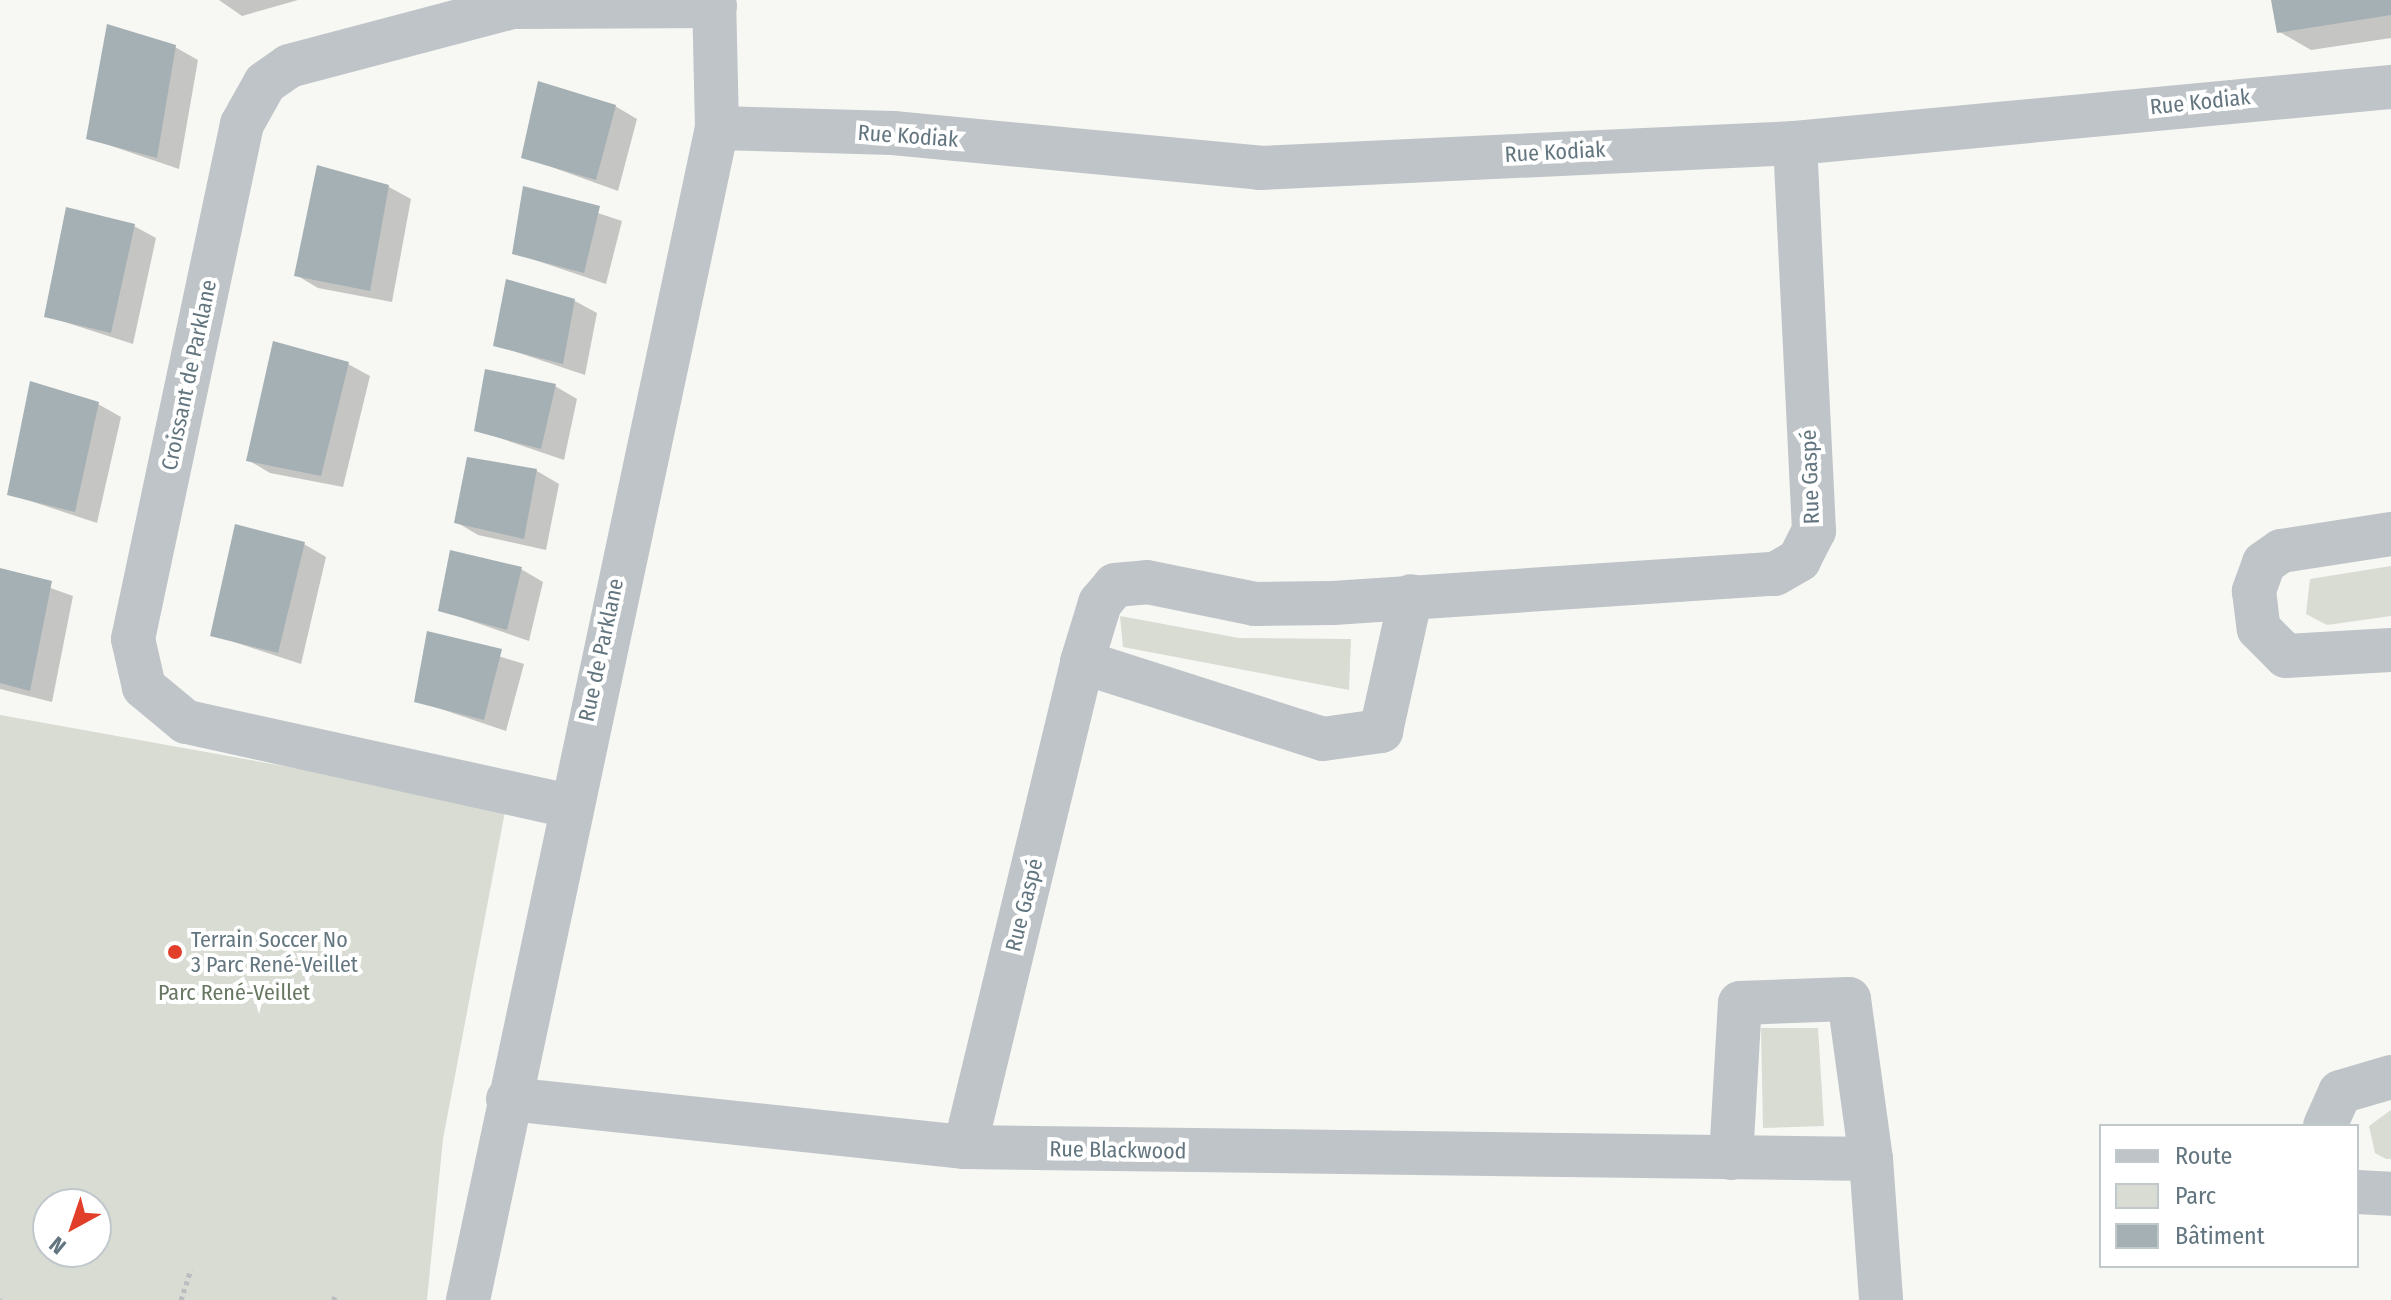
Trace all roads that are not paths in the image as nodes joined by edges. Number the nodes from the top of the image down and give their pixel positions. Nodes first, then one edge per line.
1 (714, 3) edge
2 (2391, 87) edge
3 (717, 128) junction
4 (1795, 143) junction
5 (2391, 534) edge
6 (1411, 596) junction
7 (2391, 650) edge
8 (1082, 662) junction
9 (569, 806) junction
10 (2391, 1077) edge
11 (508, 1099) junction
12 (2326, 1124) edge
13 (965, 1147) junction
14 (1731, 1158) junction
15 (1871, 1159) junction
16 (2359, 1192) edge
17 (2391, 1194) edge
18 (468, 1300) edge
19 (1881, 1300) edge

1 - 3 street, Rue de Parklane
1 - 9 street, Croissant de Parklane
2 - 4 street, Rue Kodiak
3 - 4 street, Rue Kodiak
3 - 9 street, Rue de Parklane
4 - 6 street, Rue Gaspé
5 - 7 street
6 - 8 street, Rue Gaspé
6 - 8 street
8 - 13 street, Rue Gaspé
9 - 11 street, Rue de Parklane
10 - 12 street
11 - 13 street, Rue Blackwood
11 - 18 street, Rue de Parklane
13 - 14 street, Rue Blackwood
14 - 15 street, Rue Blackwood
14 - 15 street
15 - 19 street
16 - 17 street

